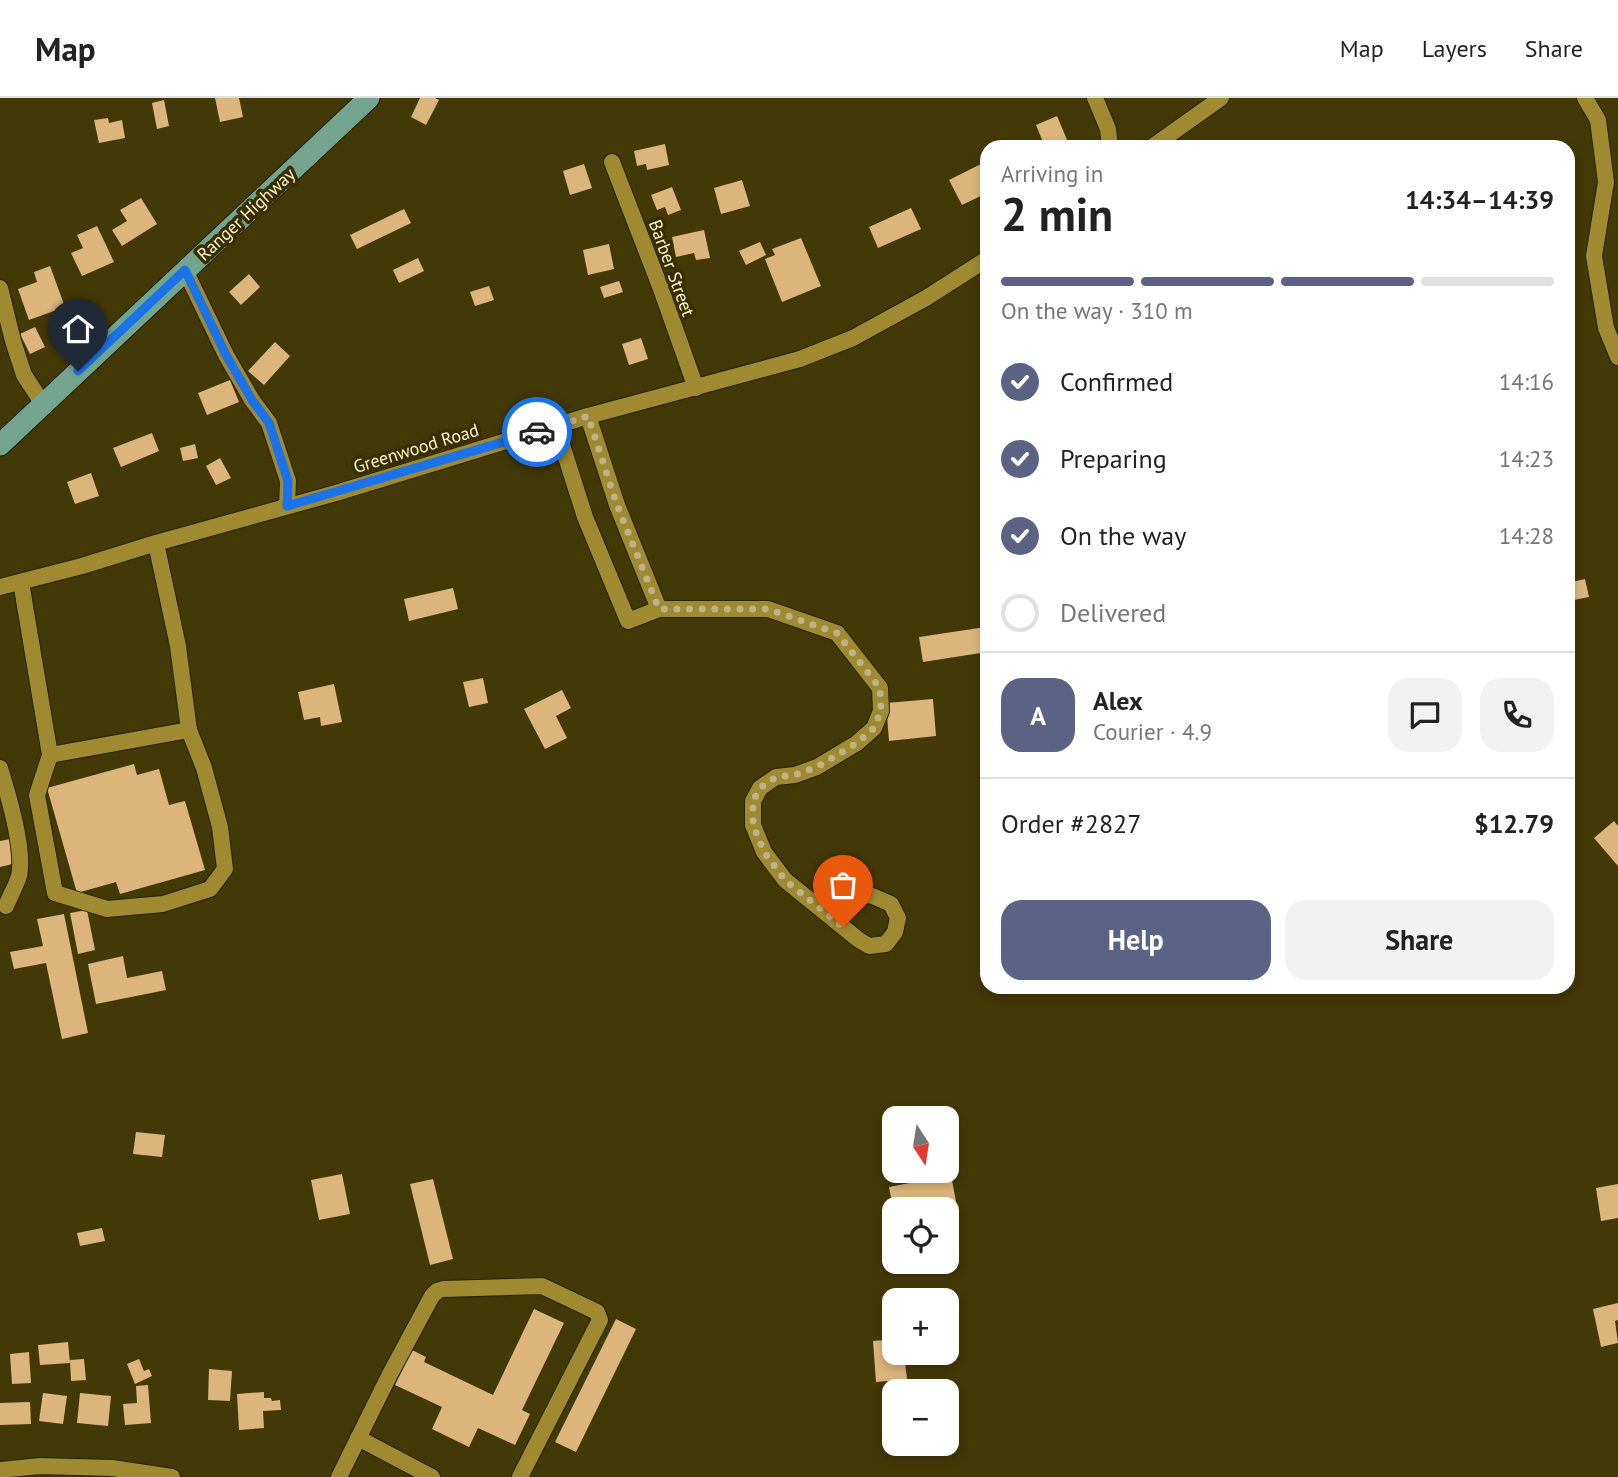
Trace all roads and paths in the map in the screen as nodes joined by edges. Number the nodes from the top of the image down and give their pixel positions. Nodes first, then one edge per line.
1 (369, 98) edge
2 (1095, 98) edge
3 (1221, 98) edge
4 (1585, 98) edge
5 (1109, 140) edge
6 (1162, 140) edge
7 (612, 162) dead end
8 (980, 263) edge
9 (185, 270) junction
10 (0, 289) edge
11 (1612, 327) edge
12 (1618, 357) edge
13 (696, 388) junction
14 (43, 404) junction
15 (588, 416) junction
16 (556, 426) junction
17 (0, 444) edge
18 (287, 506) junction
19 (156, 543) junction
20 (21, 582) junction
21 (0, 587) edge
22 (659, 609) junction
23 (189, 730) junction
24 (50, 755) junction
25 (0, 768) edge
26 (811, 901) junction
27 (6, 906) edge
28 (358, 1438) junction
29 (0, 1471) edge
30 (172, 1477) edge
31 (339, 1477) edge
32 (432, 1477) edge
33 (520, 1477) edge

1 - 9 main road, Ranger Highway
2 - 5 street
3 - 6 street
4 - 11 street
7 - 13 street, Barber Street
8 - 13 street, Greenwood Road
9 - 14 main road, Ranger Highway
9 - 18 street
10 - 14 street
11 - 12 street
13 - 15 street, Greenwood Road
14 - 17 main road, Ranger Highway
15 - 16 street, Greenwood Road
15 - 22 street
16 - 18 street, Greenwood Road
16 - 22 street
18 - 19 street, Greenwood Road
19 - 20 street, Greenwood Road
19 - 23 street
20 - 21 street, Greenwood Road
20 - 24 street
22 - 26 street
23 - 24 street
23 - 24 street
25 - 27 street
26 - 26 street
28 - 31 street
28 - 32 street
28 - 33 street
29 - 30 street

